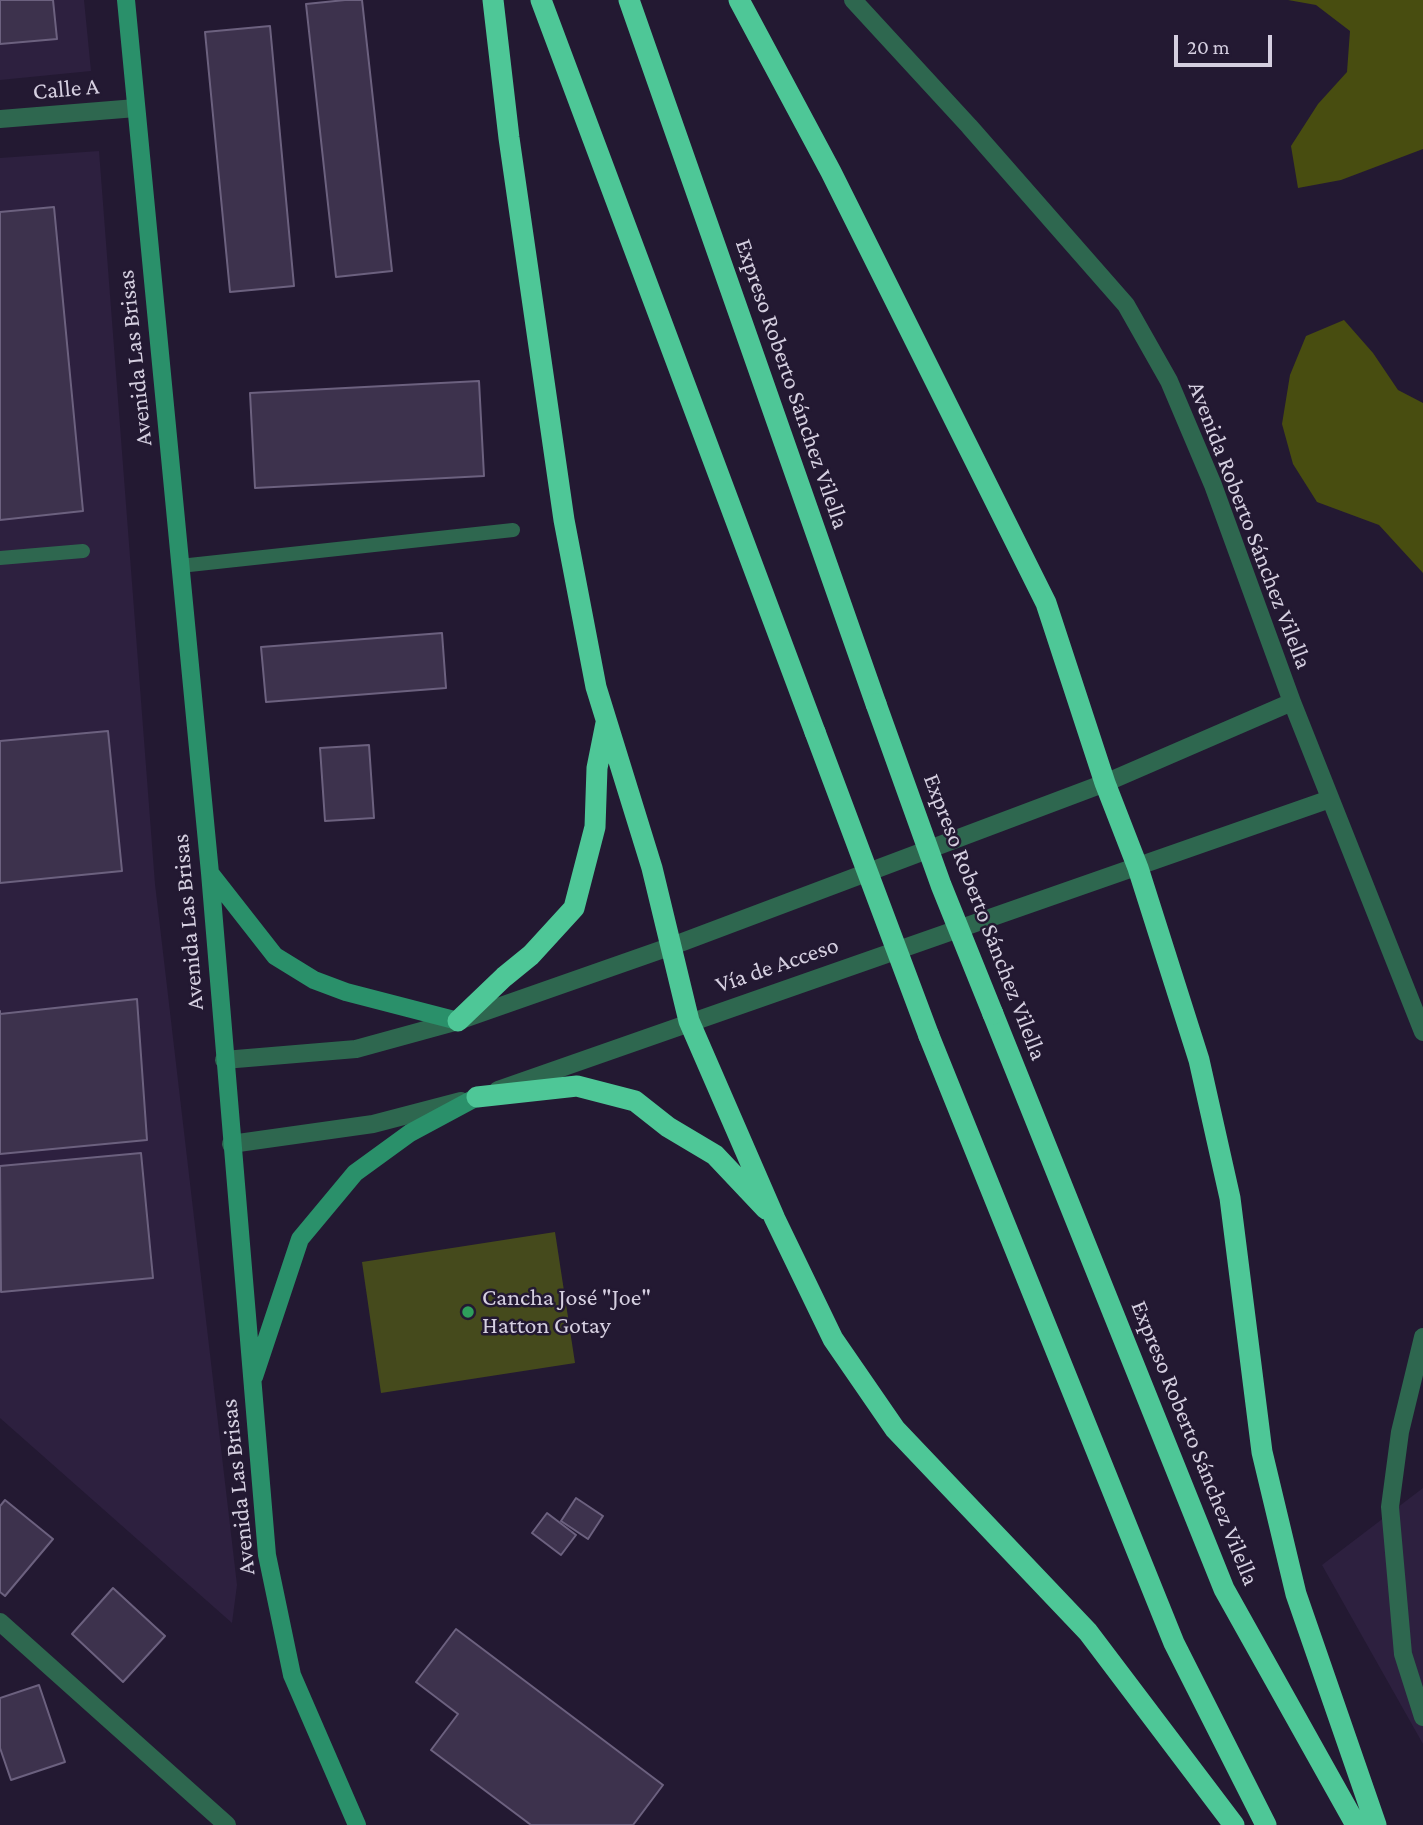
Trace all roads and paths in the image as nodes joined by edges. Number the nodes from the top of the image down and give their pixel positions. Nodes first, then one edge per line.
1 (126, 0) edge
2 (493, 0) edge
3 (541, 0) edge
4 (629, 0) edge
5 (739, 0) edge
6 (853, 0) edge
7 (136, 108) junction
8 (0, 119) edge
9 (513, 530) dead end
10 (83, 551) dead end
11 (0, 558) edge
12 (180, 566) junction
13 (1292, 702) junction
14 (606, 721) junction
15 (1105, 783) junction
16 (1330, 799) junction
17 (1138, 868) junction
18 (210, 873) junction
19 (672, 946) junction
20 (458, 1021) junction
21 (689, 1021) junction
22 (1423, 1032) edge
23 (224, 1060) junction
24 (477, 1097) junction
25 (231, 1144) junction
26 (775, 1219) junction
27 (1423, 1338) edge
28 (252, 1384) junction
29 (0, 1622) edge
30 (1423, 1717) edge
31 (227, 1825) edge
32 (357, 1825) edge
33 (1234, 1825) edge
34 (1266, 1825) edge
35 (1356, 1825) edge
36 (1376, 1825) edge

1 - 7 street, Avenida Las Brisas
2 - 14 highway
3 - 34 highway, bridge
4 - 35 highway, Expreso Roberto Sánchez Vilella, bridge
5 - 15 highway
6 - 13 street, Avenida Roberto Sánchez Vilella
7 - 8 street, Calle A
7 - 12 street, Avenida Las Brisas
9 - 12 lane
10 - 11 lane
12 - 18 street, Avenida Las Brisas
13 - 15 street
13 - 16 street, Avenida Roberto Sánchez Vilella
14 - 19 highway
14 - 20 highway
15 - 17 highway
15 - 19 street
16 - 17 street, Vía de Acceso
16 - 22 street, Avenida Roberto Sánchez Vilella
17 - 21 street, Vía de Acceso
17 - 36 highway
18 - 20 street
18 - 23 street, Avenida Las Brisas
19 - 20 street
19 - 21 highway
20 - 23 street
21 - 24 street, Vía de Acceso
21 - 26 highway
23 - 25 street, Avenida Las Brisas
24 - 25 street, Vía de Acceso
24 - 26 highway
24 - 28 street
25 - 28 street, Avenida Las Brisas
26 - 33 highway
27 - 30 street
28 - 32 street, Avenida Las Brisas
29 - 31 street

